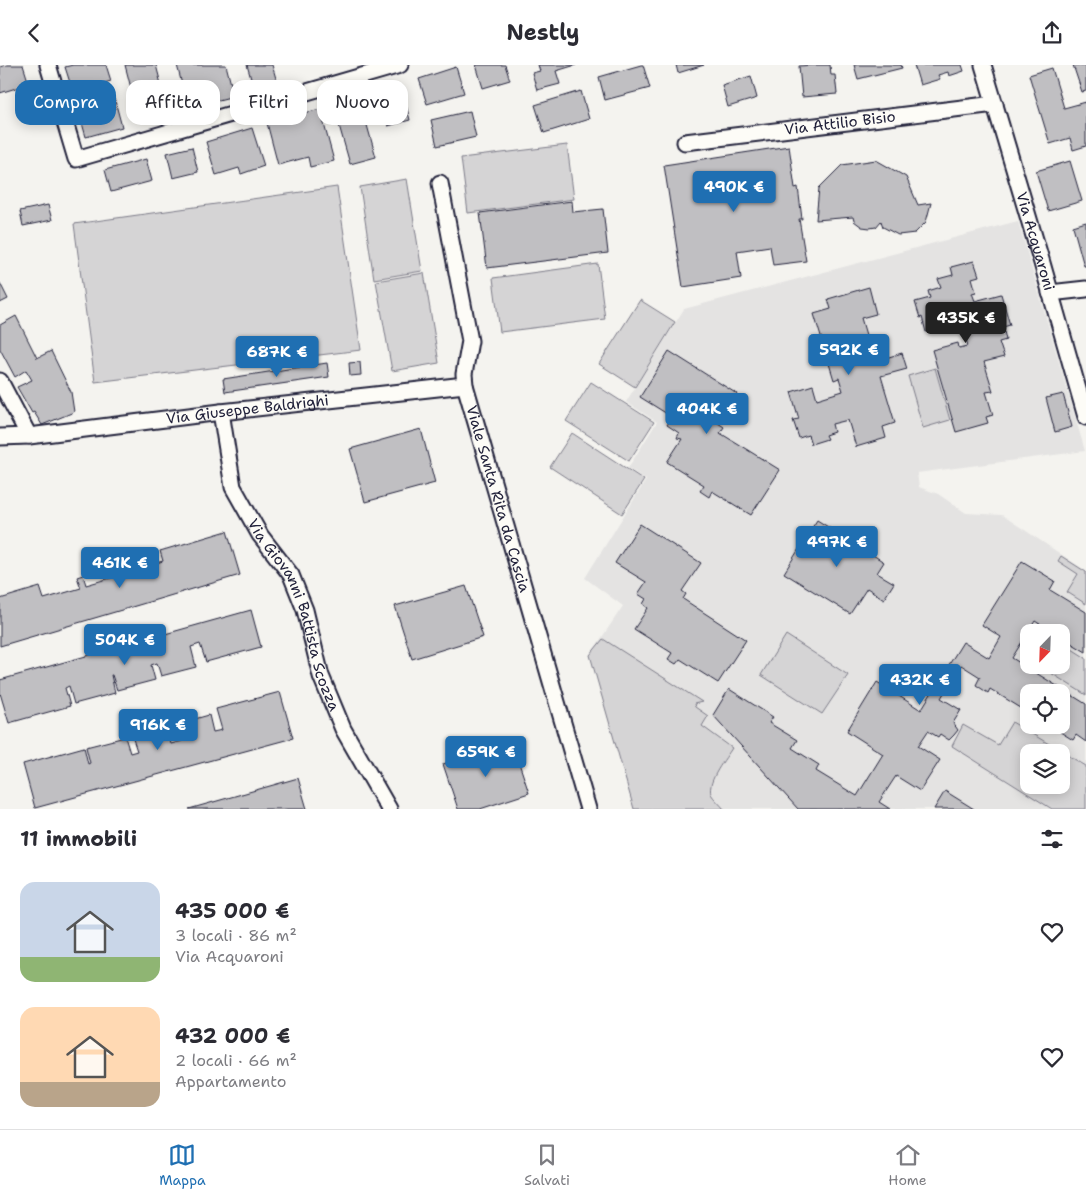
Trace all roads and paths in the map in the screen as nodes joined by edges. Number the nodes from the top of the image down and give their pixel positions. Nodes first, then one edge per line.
1 (48, 65) edge
2 (400, 65) edge
3 (983, 65) edge
4 (995, 104) junction
5 (684, 142) dead end
6 (440, 183) dead end
7 (1086, 289) edge
8 (1050, 293) junction
9 (0, 381) edge
10 (465, 385) junction
11 (221, 412) junction
12 (1086, 417) edge
13 (29, 436) junction
14 (0, 437) edge
15 (390, 809) edge
16 (588, 809) edge

1 - 2 street
3 - 4 street, Via Acquaroni
4 - 5 street, Via Attilio Bisio
4 - 8 street, Via Acquaroni
6 - 10 street, Viale Santa Rita da Cascia
7 - 8 street
8 - 12 street, Via Acquaroni
9 - 13 street
10 - 11 street, Via Giuseppe Baldrighi
10 - 16 street, Viale Santa Rita da Cascia
11 - 13 street, Via Giuseppe Baldrighi
11 - 15 street, Via Giovanni Battista Scozza
13 - 14 street, Via Giuseppe Baldrighi

